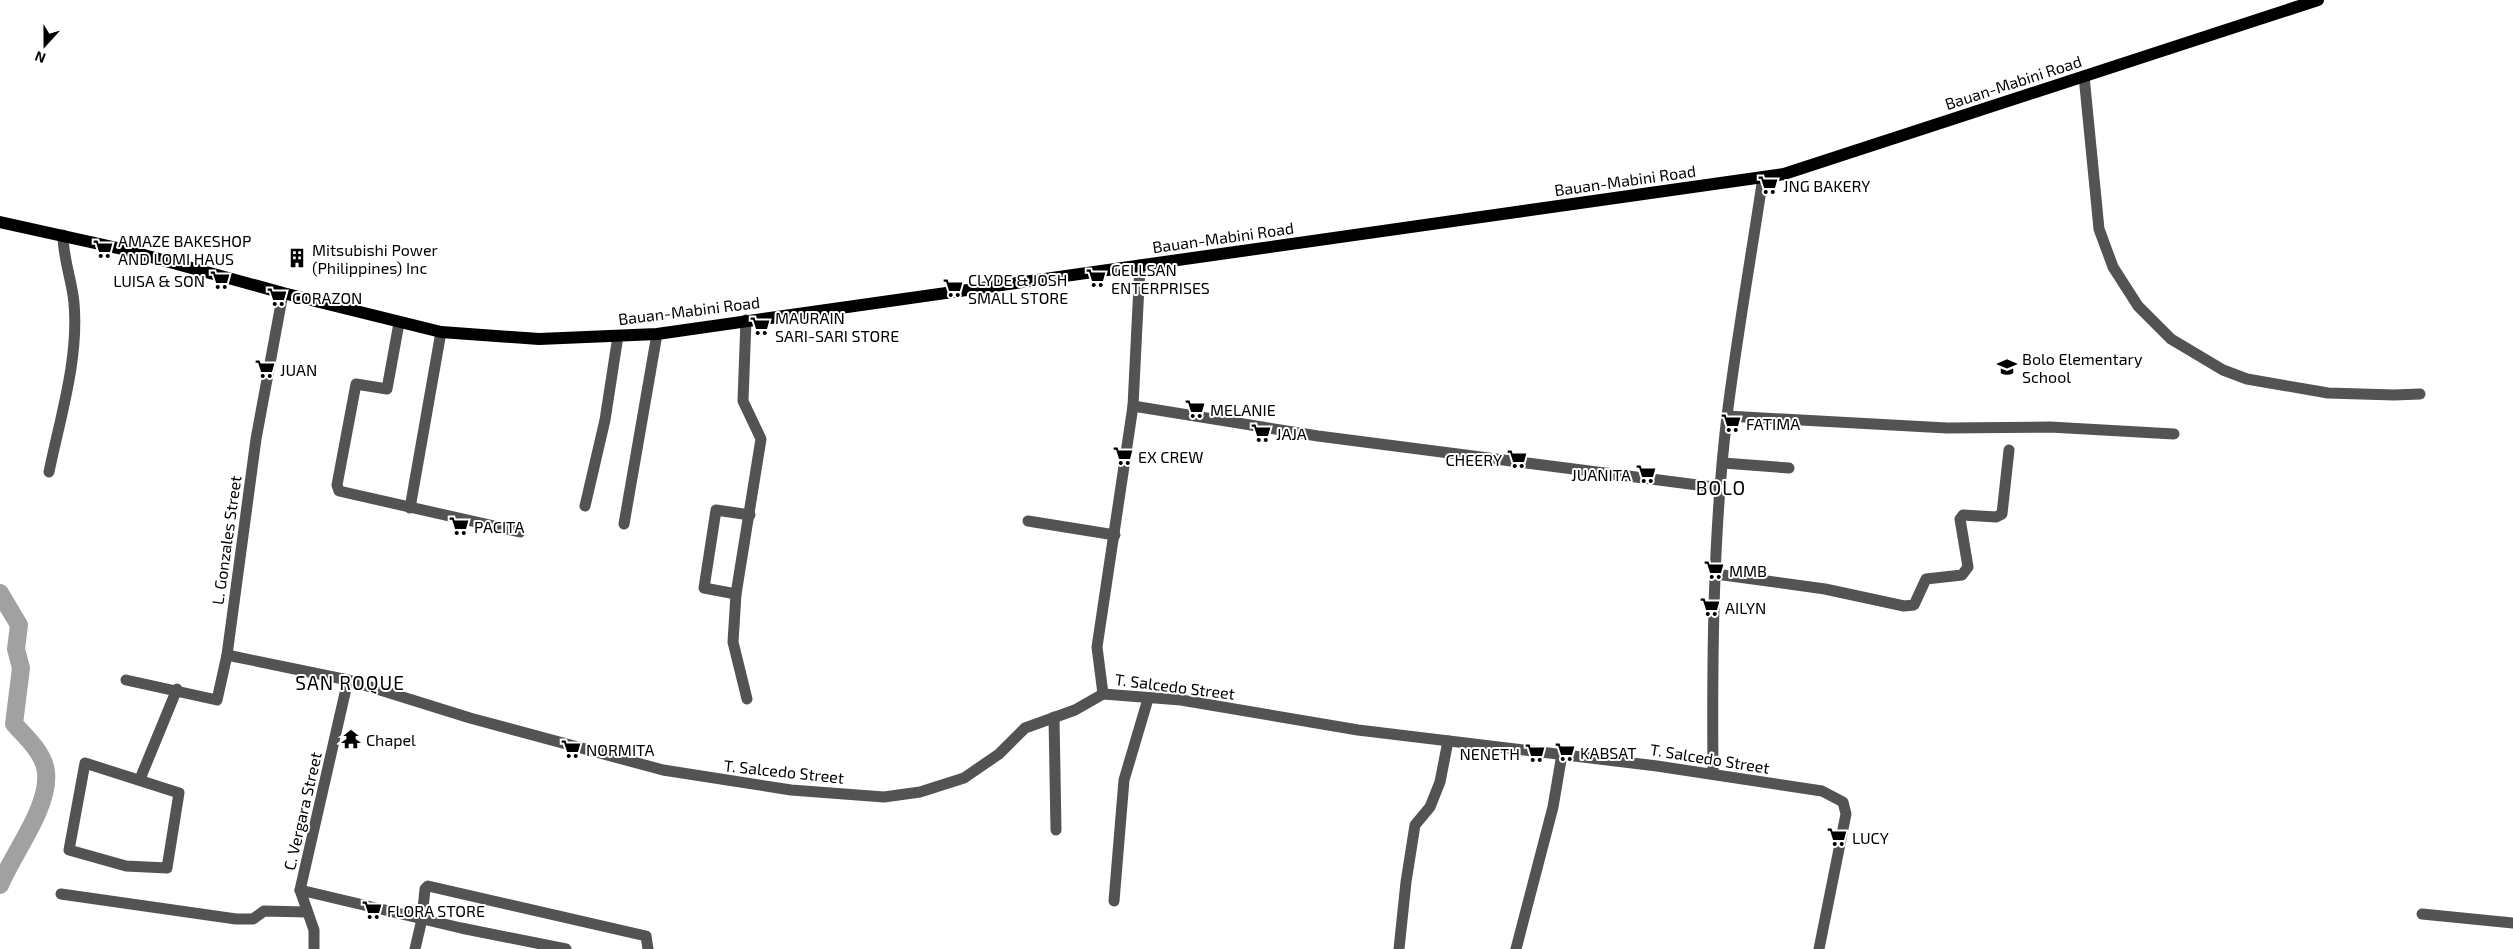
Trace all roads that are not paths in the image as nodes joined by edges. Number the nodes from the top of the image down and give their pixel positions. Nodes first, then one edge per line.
1 (2318, 0) edge
2 (2084, 76) junction
3 (1763, 177) junction
4 (0, 222) edge
5 (63, 235) junction
6 (1140, 265) junction
7 (283, 293) junction
8 (746, 320) junction
9 (399, 323) junction
10 (441, 332) junction
11 (657, 334) junction
12 (618, 336) junction
13 (2420, 394) dead end
14 (1133, 406) junction
15 (1727, 416) junction
16 (2174, 434) dead end
17 (2009, 450) dead end
18 (1723, 463) junction
19 (1790, 468) dead end
20 (49, 472) dead end
21 (1721, 488) junction
22 (585, 506) dead end
23 (410, 508) junction
24 (750, 515) junction
25 (1028, 521) dead end
26 (624, 524) dead end
27 (520, 532) dead end
28 (1115, 535) junction
29 (1716, 574) junction
30 (736, 594) junction
31 (227, 655) junction
32 (126, 680) dead end
33 (348, 680) junction
34 (177, 689) junction
35 (1104, 694) junction
36 (747, 699) dead end
37 (1148, 699) junction
38 (1054, 718) junction
39 (1448, 741) junction
40 (1562, 754) junction
41 (1713, 774) junction
42 (140, 780) junction
43 (1056, 830) dead end
44 (300, 890) junction
45 (61, 894) dead end
46 (1114, 901) dead end
47 (307, 912) junction
48 (2422, 914) dead end
49 (422, 919) junction
50 (2513, 923) edge
51 (314, 949) edge
52 (415, 949) edge
53 (566, 949) edge
54 (648, 949) edge
55 (1398, 949) edge
56 (1516, 949) edge
57 (1819, 949) edge

1 - 2 main road, Bauan-Mabini Road
2 - 3 main road, Bauan-Mabini Road
2 - 13 street
3 - 6 main road, Bauan-Mabini Road
3 - 15 street
4 - 5 main road, Bauan-Mabini Road
5 - 7 main road, Bauan-Mabini Road
5 - 20 street
6 - 8 main road, Bauan-Mabini Road
6 - 14 street
7 - 9 main road, Bauan-Mabini Road
7 - 31 street, L. Gonzales Street
8 - 11 main road, Bauan-Mabini Road
8 - 24 street
9 - 10 main road, Bauan-Mabini Road
9 - 23 street
10 - 12 main road, Bauan-Mabini Road
10 - 23 street
11 - 12 main road, Bauan-Mabini Road
11 - 26 street
12 - 22 street
14 - 21 street
14 - 28 street
15 - 16 street
15 - 18 street
17 - 29 street
18 - 19 street
18 - 21 street
21 - 29 street
23 - 27 street
24 - 30 street
24 - 30 street
25 - 28 street
28 - 35 street
29 - 41 street
30 - 36 street
31 - 33 street, T. Salcedo Street
31 - 34 street, L. Gonzales Street
32 - 34 street, L. Gonzales Street
33 - 38 street, T. Salcedo Street
33 - 44 street, C. Vergara Street
34 - 42 street
35 - 37 street, T. Salcedo Street
35 - 38 street, T. Salcedo Street
37 - 39 street, T. Salcedo Street
37 - 46 street
38 - 43 street
39 - 40 street, T. Salcedo Street
39 - 55 street
40 - 41 street, T. Salcedo Street
40 - 56 street
41 - 57 street, T. Salcedo Street
42 - 42 street
44 - 47 street, C. Vergara Street
44 - 49 street
45 - 47 street
47 - 51 street, C. Vergara Street
48 - 50 street
49 - 52 street
49 - 53 street
49 - 54 street

